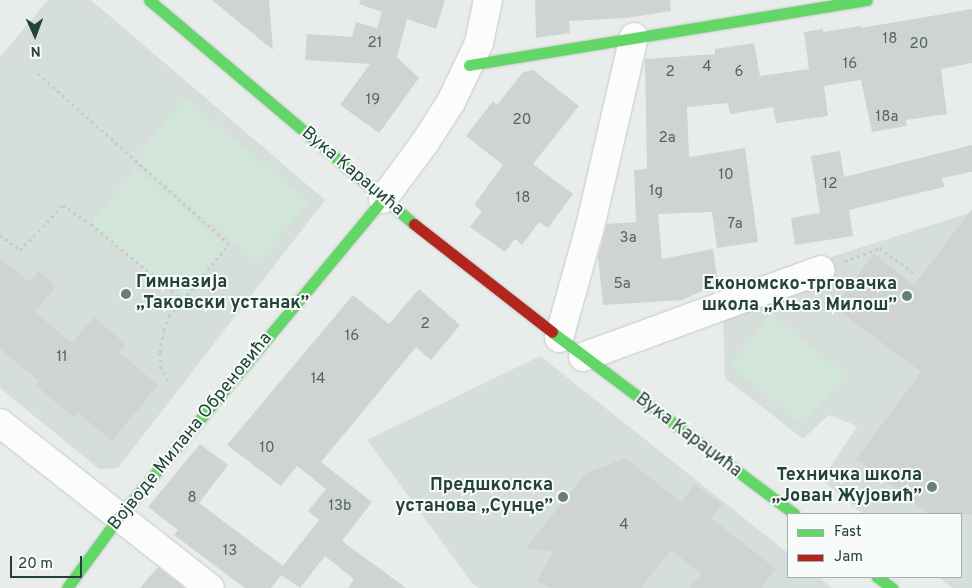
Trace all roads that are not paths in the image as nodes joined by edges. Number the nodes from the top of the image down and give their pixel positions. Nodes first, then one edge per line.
1 (149, 0) edge
2 (488, 0) edge
3 (867, 0) edge
4 (634, 37) junction
5 (469, 65) junction
6 (383, 199) junction
7 (821, 270) road end
8 (559, 338) junction
9 (584, 357) junction
10 (0, 423) edge
11 (793, 513) edge
12 (119, 518) junction
13 (878, 578) edge
14 (67, 588) edge
15 (210, 588) edge
16 (892, 588) edge

1 - 6 street, Вука Караџића
2 - 5 street, Војводе Милана Обреновића
3 - 4 street
4 - 5 street
4 - 8 street
5 - 6 street, Војводе Милана Обреновића
6 - 8 street, Вука Караџића
6 - 12 street, Војводе Милана Обреновића
7 - 9 street
8 - 9 street, Вука Караџића
9 - 11 street, Вука Караџића
10 - 12 street
12 - 14 street, Војводе Милана Обреновића
12 - 15 street
13 - 16 street

